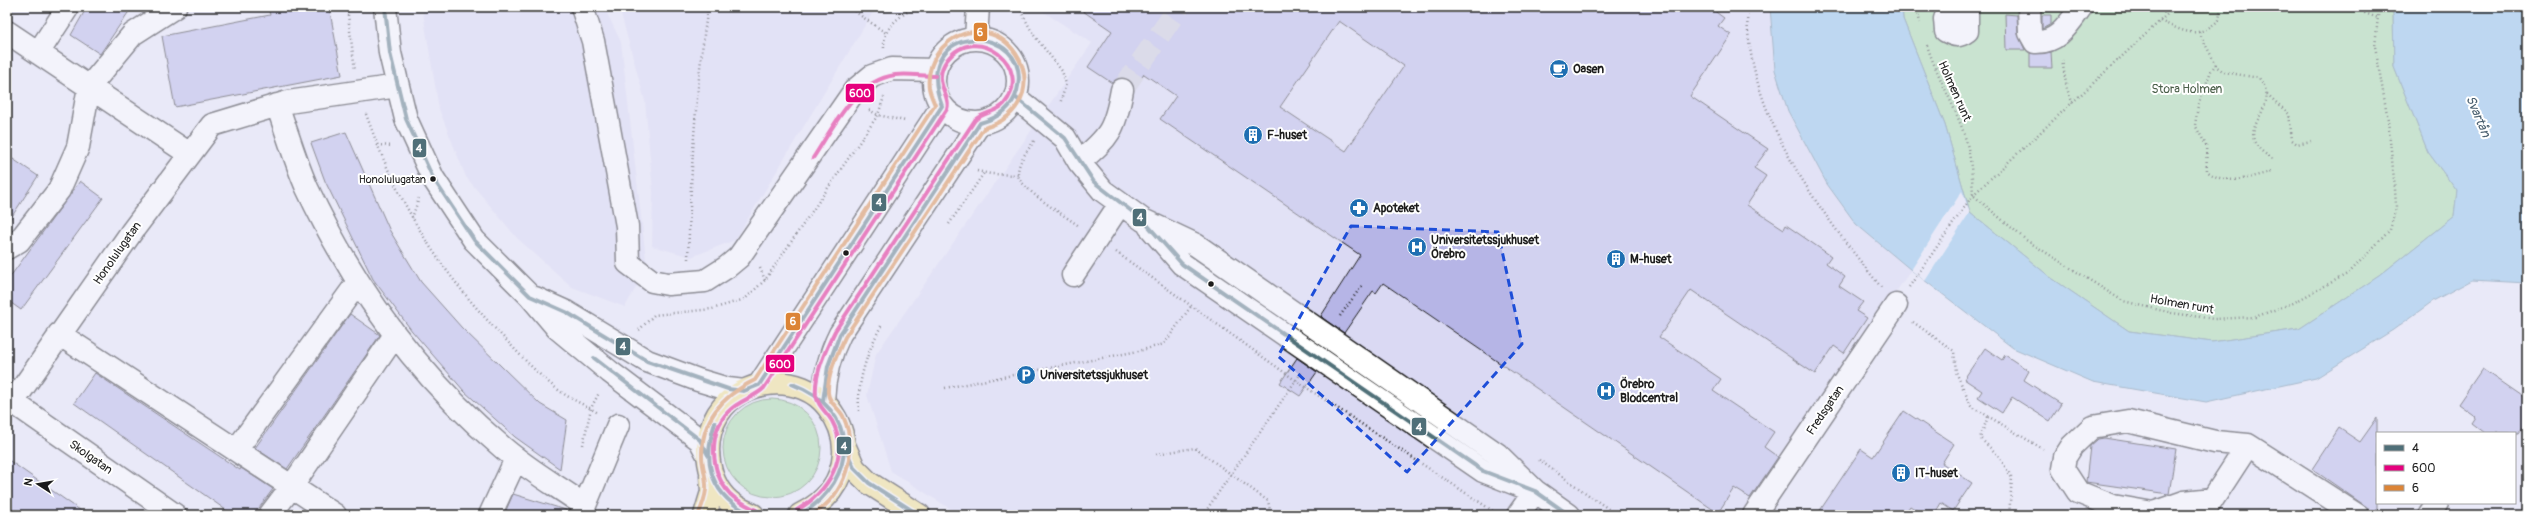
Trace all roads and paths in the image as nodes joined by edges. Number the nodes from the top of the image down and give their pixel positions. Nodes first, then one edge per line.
1 (68, 7) edge
2 (175, 7) edge
3 (384, 7) edge
4 (582, 7) edge
5 (708, 7) edge
6 (848, 7) edge
7 (978, 7) edge
8 (1747, 7) edge
9 (1917, 7) edge
10 (1950, 7) edge
11 (1967, 7) edge
12 (2029, 7) edge
13 (2081, 7) edge
14 (2158, 7) edge
15 (2175, 7) edge
16 (2221, 7) edge
17 (2358, 7) edge
18 (2379, 7) edge
19 (2168, 15) junction
20 (2378, 18) junction
21 (2160, 21) junction
22 (1921, 25) dead end
23 (7, 32) edge
24 (2199, 32) junction
25 (886, 33) dead end
26 (2059, 34) junction
27 (976, 38) junction
28 (1925, 39) dead end
29 (38, 52) junction
30 (2216, 64) junction
31 (935, 70) junction
32 (398, 86) junction
33 (89, 87) junction
34 (1122, 90) tunnel mouth
35 (2267, 94) junction
36 (1015, 97) junction
37 (2073, 104) junction
38 (277, 105) junction
39 (942, 106) junction
40 (878, 115) dead end
41 (980, 123) junction
42 (2311, 141) dead end
43 (377, 145) dead end
44 (397, 146) dead end
45 (188, 153) junction
46 (2273, 159) dead end
47 (1079, 162) junction
48 (2272, 172) dead end
49 (984, 173) dead end
50 (1026, 188) dead end
51 (1973, 195) junction
52 (420, 196) dead end
53 (1120, 204) junction
54 (412, 218) dead end
55 (949, 224) dead end
56 (1097, 238) junction
57 (7, 248) edge
58 (757, 260) dead end
59 (1073, 275) dead end
60 (1917, 275) dead end
61 (765, 280) junction
62 (358, 282) junction
63 (688, 282) junction
64 (530, 296) junction
65 (1192, 305) junction
66 (1896, 305) junction
67 (686, 312) junction
68 (881, 326) dead end
69 (59, 334) junction
70 (395, 335) junction
71 (626, 349) junction
72 (531, 366) dead end
73 (610, 372) junction
74 (1296, 380) junction
75 (752, 388) junction
76 (945, 388) dead end
77 (10, 400) edge
78 (823, 401) junction
79 (591, 408) junction
80 (1988, 416) junction
81 (860, 417) dead end
82 (618, 425) joint
83 (844, 445) junction
84 (2248, 445) junction
85 (237, 449) junction
86 (580, 452) dead end
87 (1156, 454) dead end
88 (2065, 457) junction
89 (516, 458) junction
90 (710, 465) junction
91 (1232, 473) junction
92 (292, 486) junction
93 (1535, 491) junction
94 (2436, 504) edge
95 (2208, 507) edge
96 (582, 510) edge
97 (175, 515) edge
98 (270, 515) edge
99 (335, 515) edge
100 (490, 515) edge
101 (705, 515) edge
102 (752, 515) edge
103 (800, 515) edge
104 (919, 515) edge
105 (1203, 515) edge
106 (1271, 515) edge
107 (1500, 515) edge
108 (1518, 515) edge
109 (1569, 515) edge
110 (1754, 515) edge
111 (2009, 515) edge
112 (2357, 515) edge
113 (2429, 515) edge

1 - 29 street
2 - 33 street
3 - 32 street
4 - 63 street
5 - 63 path
6 - 25 path
7 - 27 street
8 - 66 path
9 - 22 path
10 - 11 street
12 - 26 street
13 - 26 street
14 - 19 path
15 - 19 path
16 - 24 path
17 - 20 path
18 - 20 path, Holmen runt
19 - 21 path
20 - 51 path, Holmen runt
21 - 24 path
21 - 37 path
23 - 29 street
24 - 30 path
26 - 37 path
27 - 31 street
27 - 36 street
28 - 51 path, Holmen runt
29 - 33 street
30 - 35 path
30 - 48 path
31 - 39 street
31 - 63 street
32 - 38 street, Honolulugatan
32 - 64 street
33 - 45 street
33 - 57 street
34 - 47 street
35 - 42 path
35 - 46 path
36 - 41 street
36 - 47 street
37 - 51 path
38 - 45 street, Honolulugatan
38 - 62 street
39 - 41 street
39 - 75 street
40 - 61 path
41 - 78 street
43 - 44 path
45 - 69 street, Honolulugatan
47 - 53 street
49 - 55 path
50 - 56 path
51 - 60 path
52 - 54 path
53 - 56 street
53 - 93 street
56 - 59 street
56 - 65 path
58 - 61 path
61 - 67 path
62 - 70 street
62 - 85 street
63 - 67 path
64 - 71 street
64 - 73 street
65 - 74 path
65 - 76 path
66 - 80 path
66 - 110 street, Fredsgatan
67 - 71 path
68 - 81 path
69 - 77 street, Honolulugatan
69 - 85 street
70 - 89 street
70 - 92 street
71 - 75 street
72 - 79 path
73 - 79 path
73 - 90 street
74 - 91 path
74 - 107 path
75 - 78 main road
75 - 90 main road
77 - 97 street, Skolgatan
78 - 83 main road
79 - 82 path
79 - 86 path
80 - 88 path
80 - 111 path
82 - 96 street
83 - 103 main road
83 - 104 main road
84 - 88 street
84 - 95 street
84 - 112 street
85 - 92 street
87 - 91 path
88 - 95 street
89 - 96 street
89 - 100 street
90 - 101 main road
90 - 102 main road
91 - 105 path
91 - 106 path
92 - 98 street
92 - 99 street
93 - 108 street
93 - 109 street
94 - 113 street

